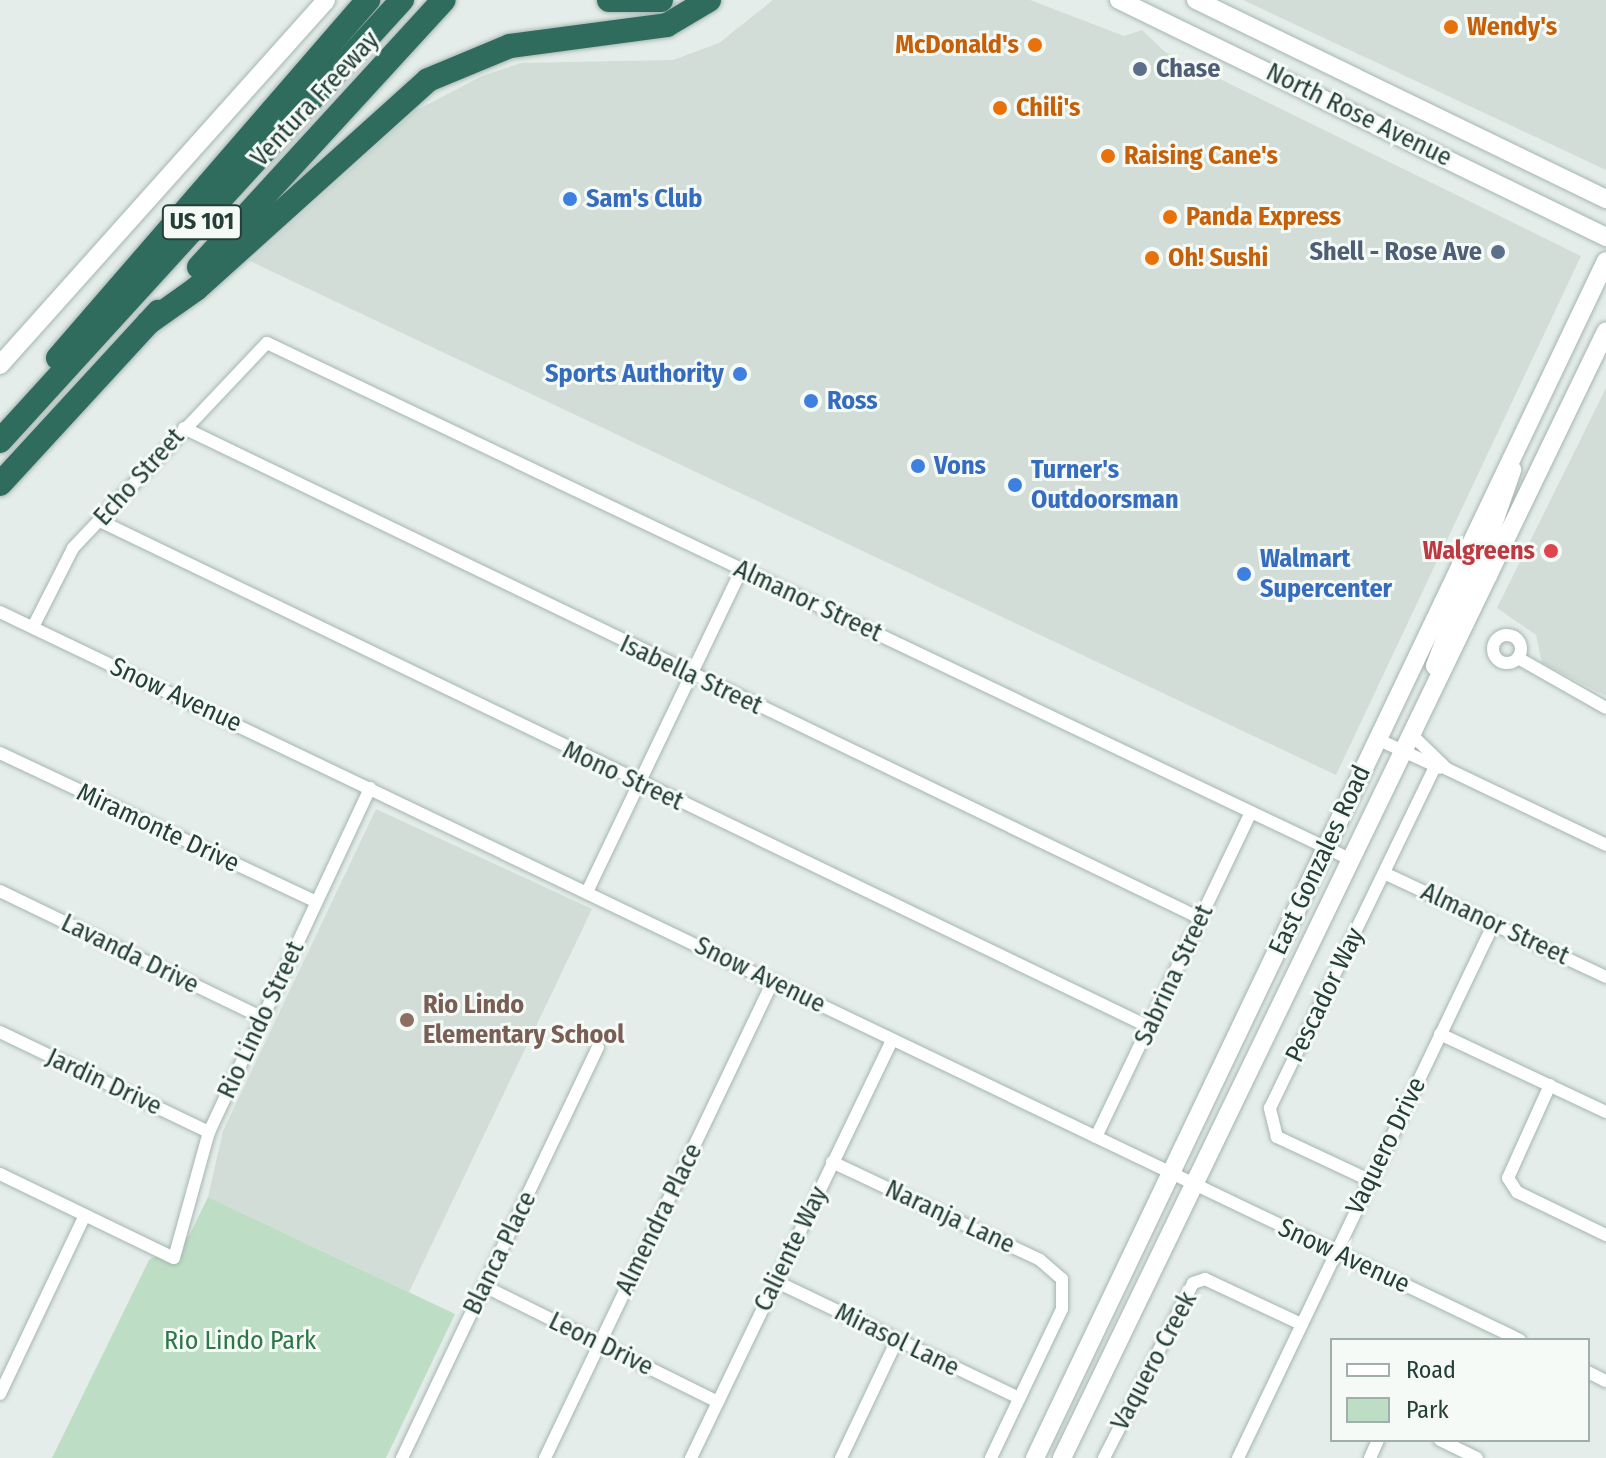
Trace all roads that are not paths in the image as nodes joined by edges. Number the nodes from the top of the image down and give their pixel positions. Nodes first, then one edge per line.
1 (326, 0) edge
2 (368, 0) edge
3 (402, 0) edge
4 (444, 0) edge
5 (609, 0) edge
6 (661, 0) edge
7 (709, 0) edge
8 (1119, 0) edge
9 (1196, 0) edge
10 (1606, 199) edge
11 (1602, 235) edge
12 (1606, 261) edge
13 (148, 323) junction
14 (1606, 331) edge
15 (267, 343) joint
16 (0, 365) edge
17 (184, 428) junction
18 (0, 440) edge
19 (1514, 453) junction
20 (0, 484) edge
21 (100, 521) junction
22 (1461, 563) junction
23 (742, 569) junction
24 (1488, 576) junction
25 (0, 612) edge
26 (33, 627) junction
27 (1518, 658) dead end
28 (691, 675) junction
29 (1435, 685) junction
30 (1606, 708) edge
31 (1411, 734) junction
32 (1377, 739) junction
33 (1402, 752) junction
34 (0, 753) edge
35 (1439, 766) junction
36 (639, 784) junction
37 (370, 788) junction
38 (1251, 812) junction
39 (1606, 845) edge
40 (1326, 848) junction
41 (1350, 859) junction
42 (1384, 873) junction
43 (0, 891) edge
44 (587, 892) junction
45 (316, 902) junction
46 (1200, 918) junction
47 (1494, 923) junction
48 (1606, 977) edge
49 (773, 981) junction
50 (261, 1017) junction
51 (1149, 1027) junction
52 (0, 1032) edge
53 (1440, 1034) junction
54 (892, 1040) junction
55 (598, 1047) dead end
56 (1550, 1085) junction
57 (1606, 1112) edge
58 (209, 1132) junction
59 (1096, 1137) junction
60 (832, 1162) junction
61 (0, 1174) edge
62 (1170, 1174) junction
63 (1369, 1180) junction
64 (1194, 1185) junction
65 (85, 1215) junction
66 (1606, 1235) edge
67 (1335, 1252) junction
68 (775, 1281) junction
69 (484, 1286) junction
70 (1301, 1324) junction
71 (1516, 1338) edge
72 (897, 1340) junction
73 (599, 1344) junction
74 (0, 1394) edge
75 (1019, 1398) junction
76 (718, 1402) junction
77 (1444, 1442) edge
78 (402, 1458) edge
79 (545, 1458) edge
80 (691, 1458) edge
81 (841, 1458) edge
82 (991, 1458) edge
83 (1035, 1458) edge
84 (1062, 1458) edge
85 (1104, 1458) edge
86 (1238, 1458) edge
87 (1477, 1458) edge

1 - 16 main road
2 - 18 highway
3 - 18 highway, Ventura Freeway / US 101
4 - 13 highway, Ventura Freeway / US 101
5 - 6 highway
7 - 13 highway
8 - 11 main road, North Rose Avenue
9 - 10 main road, North Rose Avenue
12 - 19 main road, East Gonzales Road
13 - 20 highway, Ventura Freeway / US 101
14 - 24 main road, East Gonzales Road
15 - 17 street, Echo Street
15 - 23 street, Almanor Street
17 - 21 street, Echo Street
17 - 28 street, Isabella Street
19 - 22 main road, East Gonzales Road
19 - 24 main road
21 - 26 street, Echo Street
21 - 36 street, Mono Street
22 - 29 main road
22 - 32 main road, East Gonzales Road
23 - 28 street
23 - 38 street, Almanor Street
24 - 29 main road, East Gonzales Road
25 - 26 street, Snow Avenue
26 - 37 street, Snow Avenue
27 - 30 street
28 - 36 street
28 - 46 street, Isabella Street
29 - 31 main road, East Gonzales Road
31 - 33 main road, East Gonzales Road
31 - 35 street
32 - 33 street
32 - 40 main road, East Gonzales Road
33 - 35 street
33 - 41 main road, East Gonzales Road
34 - 45 street, Miramonte Drive
35 - 39 street
35 - 42 street, Pescador Way
36 - 44 street
36 - 51 street, Mono Street
37 - 44 street, Snow Avenue
37 - 45 street, Rio Lindo Street
38 - 40 street, Almanor Street
38 - 46 street, Sabrina Street
40 - 41 street, Almanor Street
40 - 62 main road, East Gonzales Road
41 - 64 main road, East Gonzales Road
42 - 47 street, Almanor Street
42 - 63 street, Pescador Way
43 - 50 street, Lavanda Drive
44 - 49 street, Snow Avenue
45 - 50 street, Rio Lindo Street
46 - 51 street, Sabrina Street
47 - 48 street, Almanor Street
47 - 53 street, Vaquero Drive
49 - 54 street, Snow Avenue
49 - 73 street, Almendra Place
50 - 58 street, Rio Lindo Street
51 - 59 street, Sabrina Street
52 - 58 street, Jardin Drive
53 - 56 street
53 - 63 street, Vaquero Drive
54 - 59 street, Snow Avenue
54 - 60 street, Caliente Way
55 - 69 street, Blanca Place
56 - 57 street
56 - 66 street
58 - 65 street, Rio Lindo Street
59 - 62 street, Snow Avenue
60 - 68 street, Caliente Way
60 - 75 street, Naranja Lane
61 - 65 street
62 - 64 street, Snow Avenue
62 - 83 main road, East Gonzales Road
63 - 67 street, Vaquero Drive
64 - 67 street, Snow Avenue
64 - 84 main road, East Gonzales Road
65 - 74 street
67 - 70 street, Vaquero Drive
67 - 71 street, Snow Avenue
68 - 72 street, Mirasol Lane
68 - 76 street, Caliente Way
69 - 73 street, Leon Drive
69 - 78 street, Blanca Place
70 - 85 street, Vaquero Creek
70 - 86 street, Vaquero Drive
72 - 75 street, Mirasol Lane
72 - 81 street
73 - 76 street, Leon Drive
73 - 79 street, Almendra Place
75 - 82 street
76 - 80 street, Caliente Way
77 - 87 street

